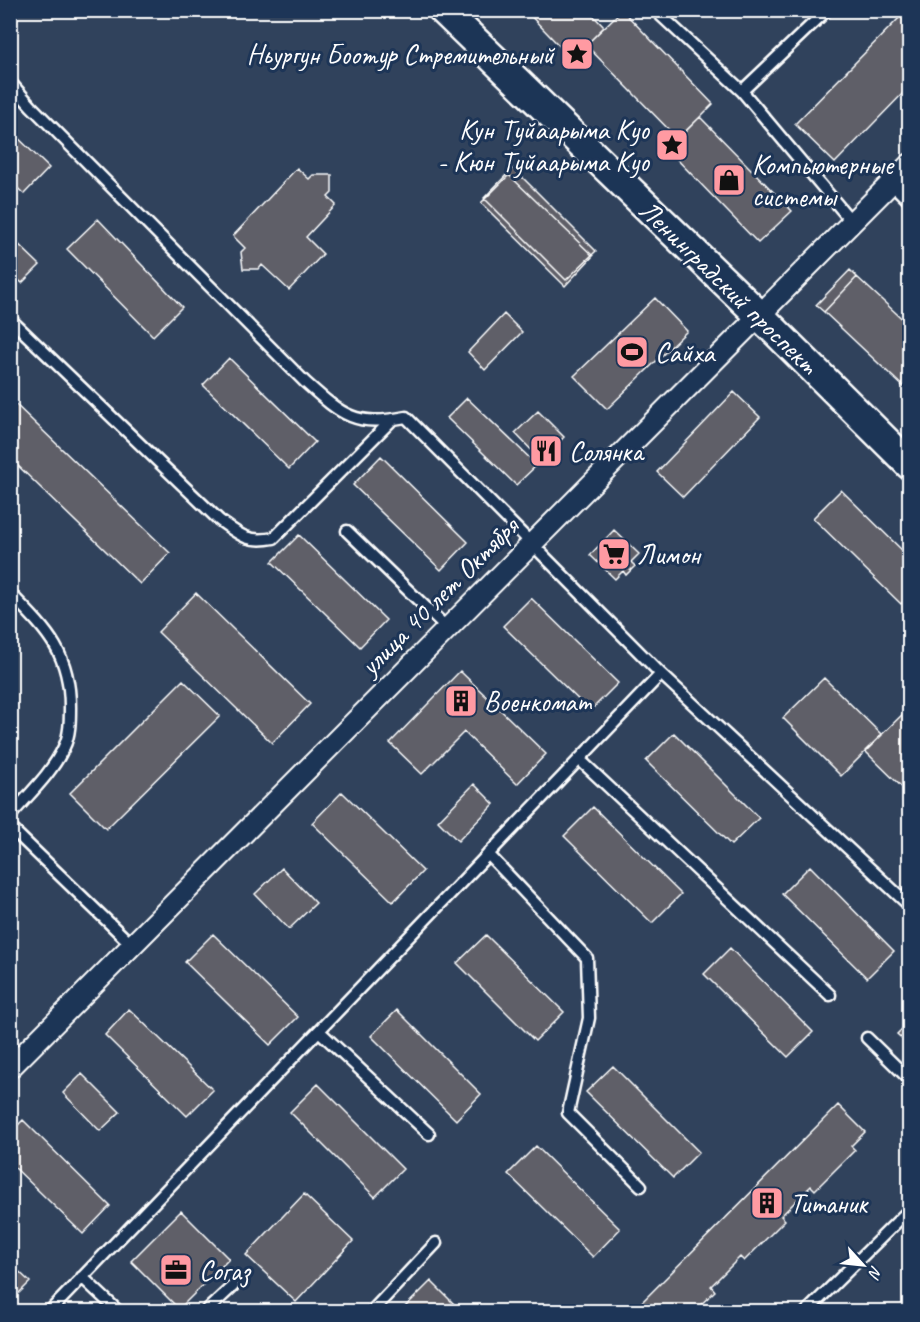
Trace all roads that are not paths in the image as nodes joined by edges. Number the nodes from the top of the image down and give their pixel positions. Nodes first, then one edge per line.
1 (442, 10) edge
2 (655, 10) edge
3 (827, 10) edge
4 (10, 82) edge
5 (742, 91) junction
6 (909, 164) edge
7 (891, 183) junction
8 (909, 202) edge
9 (852, 222) junction
10 (759, 315) junction
11 (10, 320) edge
12 (392, 420) junction
13 (909, 465) edge
14 (347, 531) dead end
15 (531, 543) junction
16 (10, 593) edge
17 (447, 628) junction
18 (661, 674) junction
19 (579, 759) junction
20 (10, 816) edge
21 (10, 827) edge
22 (488, 854) junction
23 (909, 906) edge
24 (132, 945) junction
25 (830, 995) dead end
26 (319, 1030) junction
27 (867, 1038) dead end
28 (10, 1068) edge
29 (909, 1080) edge
30 (429, 1134) dead end
31 (641, 1185) dead end
32 (909, 1209) edge
33 (436, 1243) dead end
34 (82, 1277) junction
35 (233, 1286) dead end
36 (49, 1311) edge
37 (119, 1311) edge
38 (205, 1311) edge
39 (371, 1311) edge
40 (807, 1311) edge

1 - 10 main road, Ленинградский проспект
2 - 5 lane
3 - 5 lane
4 - 12 lane
5 - 9 lane
6 - 7 street, улица 40 лет Октября
7 - 8 lane
7 - 9 street, улица 40 лет Октября
9 - 10 street, улица 40 лет Октября
10 - 13 main road, Ленинградский проспект
10 - 15 street, улица 40 лет Октября
11 - 12 lane
12 - 15 lane
14 - 17 lane
15 - 17 street, улица 40 лет Октября
15 - 18 lane
16 - 20 lane
17 - 24 street, улица 40 лет Октября
18 - 19 lane
18 - 23 lane
19 - 22 lane
19 - 25 lane
21 - 24 lane
22 - 26 lane
22 - 31 lane
24 - 28 street, улица 40 лет Октября
26 - 30 lane
26 - 34 lane
27 - 29 lane
32 - 40 lane
33 - 39 lane
34 - 36 lane
34 - 37 lane
35 - 38 lane

